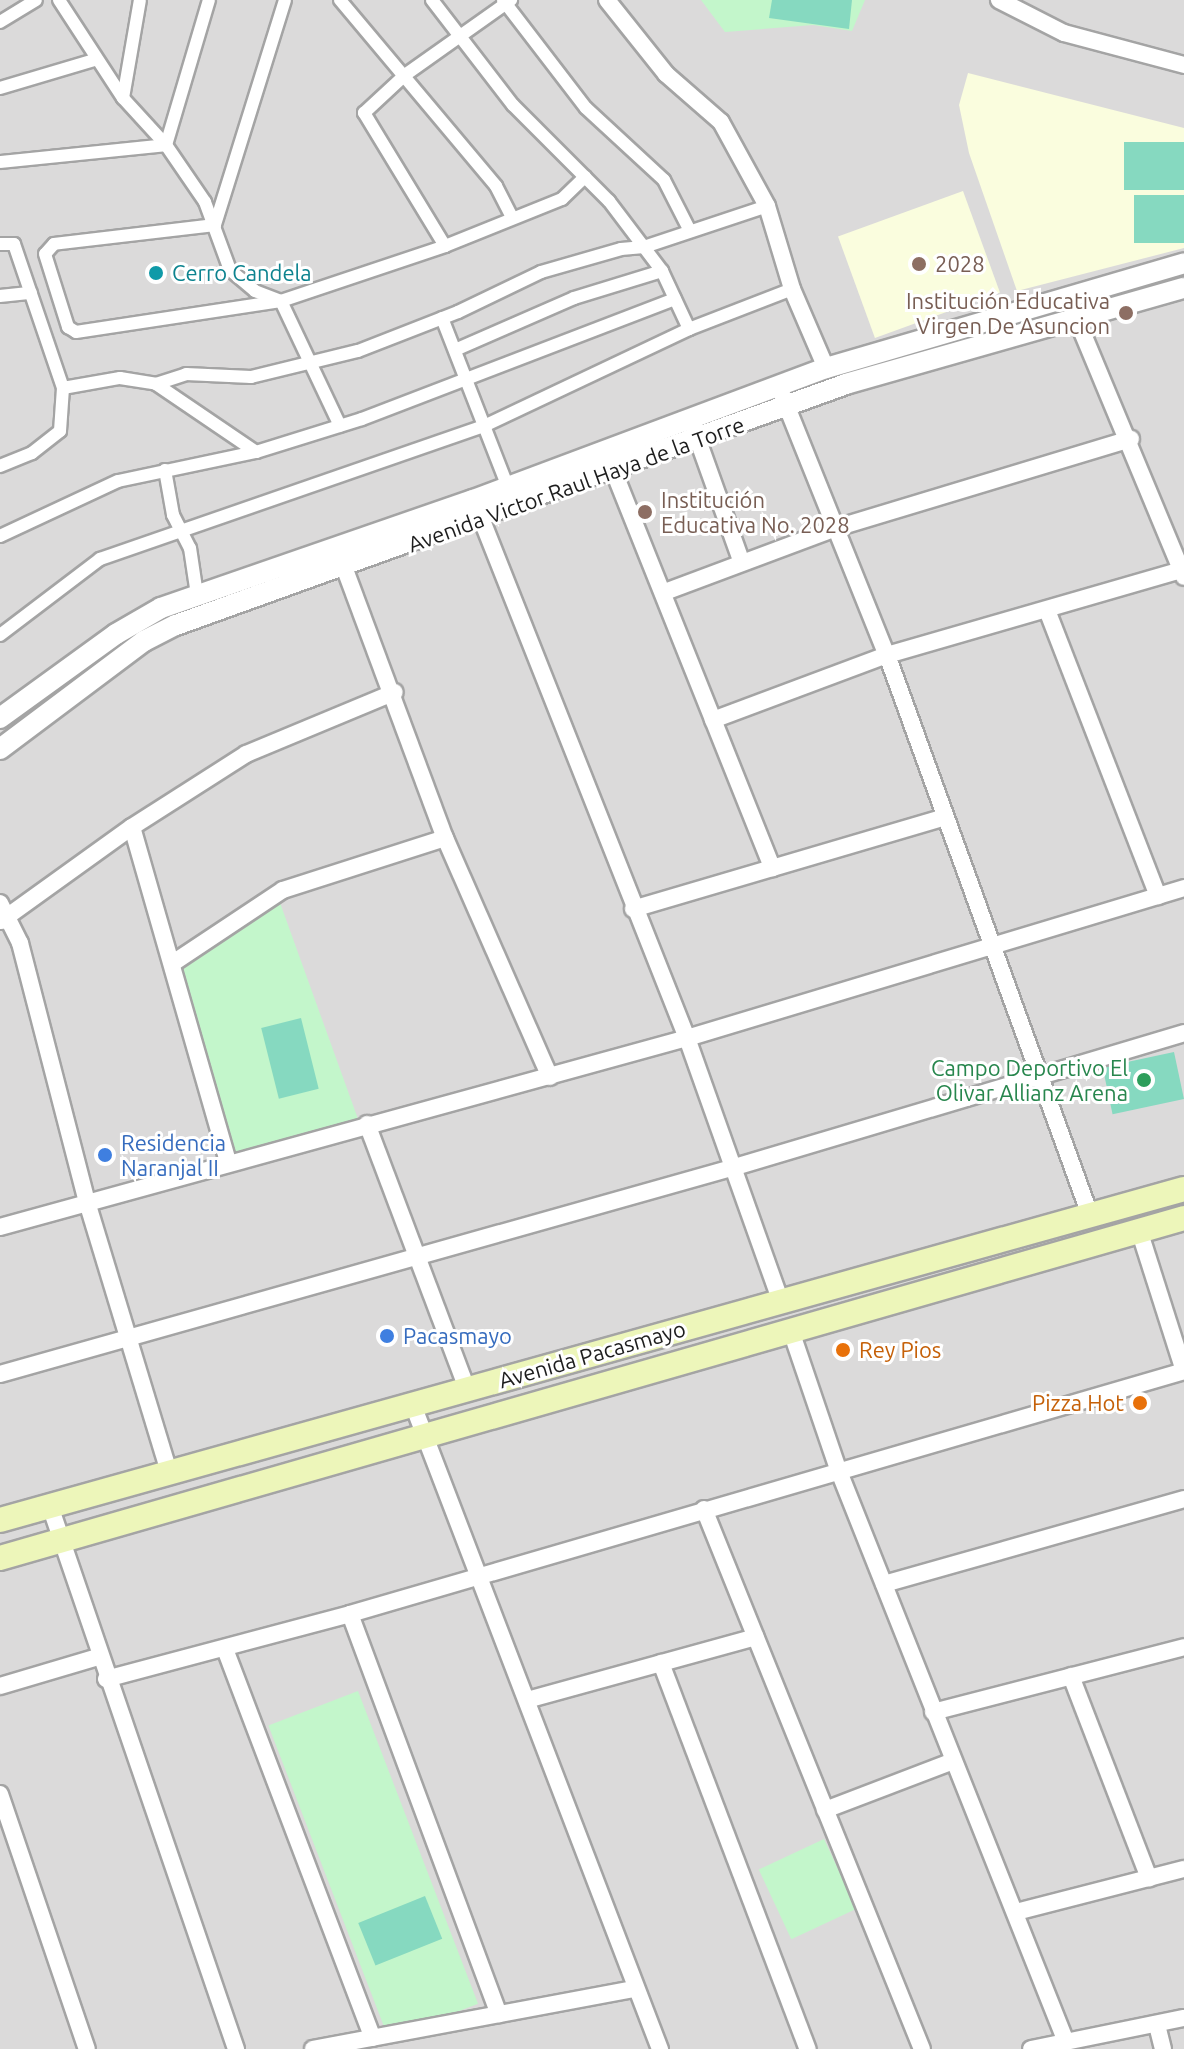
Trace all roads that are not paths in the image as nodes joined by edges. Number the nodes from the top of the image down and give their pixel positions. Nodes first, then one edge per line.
1 (36, 0) edge
2 (59, 0) edge
3 (140, 0) edge
4 (209, 0) edge
5 (285, 0) edge
6 (340, 0) edge
7 (432, 0) edge
8 (607, 0) edge
9 (999, 0) edge
10 (507, 1) edge
11 (0, 22) edge
12 (459, 36) junction
13 (97, 59) junction
14 (1184, 65) edge
15 (405, 75) junction
16 (0, 88) edge
17 (123, 98) junction
18 (166, 145) junction
19 (0, 162) edge
20 (585, 177) junction
21 (767, 206) junction
22 (512, 218) junction
23 (215, 225) junction
24 (690, 231) junction
25 (0, 244) edge
26 (445, 246) junction
27 (644, 247) junction
28 (1184, 263) edge
29 (662, 271) junction
30 (1184, 288) edge
31 (792, 289) junction
32 (31, 293) junction
33 (0, 296) edge
34 (1068, 298) junction
35 (675, 299) junction
36 (281, 301) junction
37 (442, 318) junction
38 (1077, 318) junction
39 (689, 329) junction
40 (455, 350) junction
41 (314, 362) junction
42 (826, 368) junction
43 (466, 375) junction
44 (156, 384) junction
45 (779, 387) junction
46 (63, 388) junction
47 (788, 407) junction
48 (486, 425) junction
49 (340, 426) junction
50 (694, 430) junction
51 (1131, 439) junction
52 (256, 452) junction
53 (610, 461) junction
54 (0, 466) edge
55 (165, 470) junction
56 (508, 487) junction
57 (481, 518) junction
58 (839, 527) junction
59 (184, 530) junction
60 (0, 536) edge
61 (340, 558) junction
62 (741, 560) junction
63 (1182, 574) edge
64 (665, 592) junction
65 (197, 595) junction
66 (1047, 610) junction
67 (0, 635) edge
68 (887, 655) junction
69 (395, 692) junction
70 (0, 718) edge
71 (713, 720) junction
72 (0, 749) edge
73 (943, 818) junction
74 (132, 827) junction
75 (445, 838) junction
76 (772, 868) junction
77 (1184, 888) edge
78 (1158, 896) junction
79 (633, 909) junction
80 (3, 913) edge
81 (988, 947) junction
82 (173, 963) junction
83 (1184, 1033) edge
84 (687, 1038) junction
85 (550, 1077) junction
86 (1039, 1080) junction
87 (367, 1124) junction
88 (228, 1162) junction
89 (735, 1167) junction
90 (1184, 1189) edge
91 (87, 1202) junction
92 (1090, 1215) junction
93 (1184, 1218) edge
94 (0, 1227) edge
95 (1139, 1230) junction
96 (417, 1257) junction
97 (781, 1302) junction
98 (791, 1331) junction
99 (128, 1338) junction
100 (1184, 1371) edge
101 (0, 1374) edge
102 (467, 1389) junction
103 (413, 1405) junction
104 (425, 1436) junction
105 (838, 1469) junction
106 (169, 1472) junction
107 (1184, 1499) edge
108 (50, 1506) junction
109 (704, 1509) junction
110 (0, 1520) edge
111 (61, 1542) junction
112 (0, 1558) edge
113 (481, 1575) junction
114 (884, 1584) junction
115 (350, 1614) junction
116 (755, 1637) junction
117 (1184, 1647) edge
118 (225, 1649) junction
119 (98, 1657) junction
120 (661, 1663) junction
121 (1071, 1676) junction
122 (106, 1679) junction
123 (0, 1686) edge
124 (527, 1700) junction
125 (933, 1712) junction
126 (953, 1761) junction
127 (0, 1794) edge
128 (825, 1810) junction
129 (1184, 1869) edge
130 (1149, 1878) junction
131 (1016, 1912) junction
132 (634, 1989) junction
133 (499, 2014) junction
134 (1184, 2018) edge
135 (1157, 2025) junction
136 (373, 2038) junction
137 (1066, 2042) junction
138 (87, 2049) edge
139 (236, 2049) edge
140 (313, 2049) edge
141 (660, 2049) edge
142 (808, 2049) edge
143 (922, 2049) edge
144 (1031, 2049) edge
145 (1163, 2049) edge

1 - 11 street
2 - 13 street
3 - 17 street
4 - 18 street
5 - 23 street
6 - 15 street
7 - 12 street
8 - 21 street
9 - 14 street
10 - 12 street
10 - 24 street
12 - 15 street
12 - 20 street
13 - 16 street
13 - 17 street
15 - 22 street
15 - 26 street
17 - 18 street
18 - 19 street
18 - 23 street
20 - 22 street
20 - 27 street
21 - 24 street
21 - 31 street
22 - 26 street
23 - 36 street
23 - 36 street
24 - 27 street
25 - 32 street
26 - 36 street
27 - 29 street
27 - 37 street
28 - 34 street
29 - 35 street
29 - 40 street
30 - 38 street, Avenida Victor Raul Haya de la Torre
31 - 39 street
31 - 42 street
32 - 33 street
32 - 46 street
34 - 38 street
34 - 42 street
35 - 39 street
35 - 43 street
36 - 41 street
37 - 40 street
37 - 41 street
38 - 47 street, Avenida Victor Raul Haya de la Torre
38 - 51 street
39 - 48 street
40 - 43 street
41 - 44 street
41 - 49 street
42 - 45 street
43 - 48 street
43 - 49 street
44 - 46 street
44 - 52 street
45 - 47 street
45 - 50 street
46 - 54 street
47 - 50 street, Avenida Victor Raul Haya de la Torre
47 - 58 street
48 - 56 street
48 - 59 street
49 - 52 street
50 - 53 street, Avenida Victor Raul Haya de la Torre
50 - 62 street
51 - 58 street
51 - 63 street
52 - 55 street
53 - 56 street
53 - 57 street, Avenida Victor Raul Haya de la Torre
53 - 64 street
55 - 59 street
55 - 60 street
56 - 61 street
57 - 61 street, Avenida Victor Raul Haya de la Torre
57 - 79 street
58 - 62 street
58 - 68 street
59 - 65 street
59 - 67 street
61 - 65 street
61 - 69 street
61 - 72 street, Avenida Victor Raul Haya de la Torre
62 - 64 street
63 - 66 street
64 - 71 street
65 - 70 street
66 - 68 street
66 - 78 street
68 - 71 street
68 - 73 street
69 - 74 street
69 - 75 street
71 - 76 street
73 - 76 street
73 - 81 street
74 - 80 street
74 - 82 street
75 - 82 street
75 - 85 street
76 - 79 street
77 - 78 street
78 - 81 street
79 - 84 street
80 - 91 street
81 - 84 street
81 - 86 street
82 - 88 street
83 - 86 street
84 - 85 street
84 - 89 street
85 - 87 street
86 - 89 street
86 - 92 street
87 - 88 street
87 - 96 street
88 - 91 street
89 - 96 street
89 - 97 street
90 - 92 main road, Avenida Pacasmayo
91 - 94 street
91 - 99 street
92 - 97 main road, Avenida Pacasmayo
93 - 95 main road, Avenida Pacasmayo
95 - 98 main road, Avenida Pacasmayo
95 - 100 street
96 - 99 street
96 - 102 street
97 - 102 main road, Avenida Pacasmayo
98 - 104 main road, Avenida Pacasmayo
98 - 105 street
99 - 101 street
99 - 106 street
100 - 105 street
102 - 103 main road, Avenida Pacasmayo
103 - 104 street
103 - 106 main road, Avenida Pacasmayo
104 - 111 main road, Avenida Pacasmayo
104 - 113 street
105 - 109 street
105 - 114 street
106 - 108 main road, Avenida Pacasmayo
107 - 114 street
108 - 110 main road, Avenida Pacasmayo
108 - 111 street
109 - 113 street
109 - 116 street
111 - 112 main road, Avenida Pacasmayo
111 - 119 street
113 - 115 street
113 - 124 street
114 - 125 street
115 - 118 street
115 - 133 street
116 - 120 street
116 - 128 street
117 - 121 street
118 - 122 street
118 - 136 street
119 - 122 street
119 - 123 street
120 - 124 street
120 - 142 street
121 - 125 street
121 - 130 street
122 - 139 street
124 - 132 street
125 - 126 street
126 - 128 street
126 - 131 street
127 - 138 street
128 - 143 street
129 - 130 street
130 - 131 street
131 - 137 street
132 - 133 street
132 - 141 street
133 - 136 street
134 - 135 street
135 - 137 street
135 - 145 street
136 - 140 street
137 - 144 street

